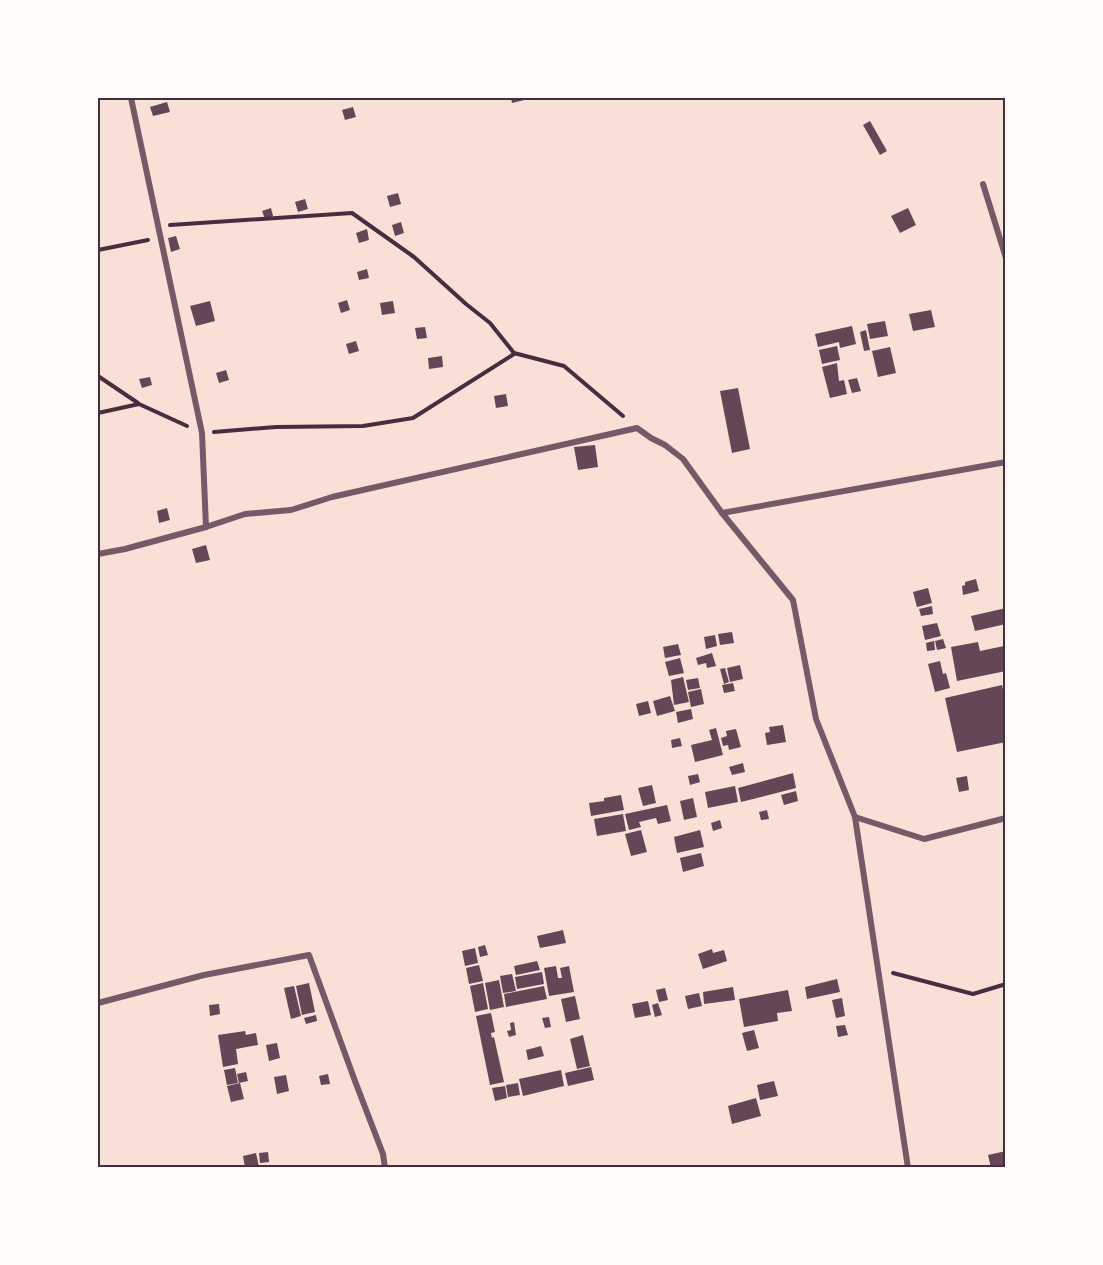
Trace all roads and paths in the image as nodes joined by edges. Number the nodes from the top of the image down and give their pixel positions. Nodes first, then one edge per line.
1 (131, 98) edge
2 (983, 184) dead end
3 (158, 225) junction
4 (161, 237) junction
5 (98, 250) edge
6 (1005, 258) edge
7 (514, 353) junction
8 (98, 376) edge
9 (139, 404) junction
10 (98, 413) edge
11 (637, 428) junction
12 (202, 433) junction
13 (1005, 462) edge
14 (722, 513) junction
15 (206, 526) junction
16 (98, 554) edge
17 (855, 818) junction
18 (1005, 818) edge
19 (878, 969) junction
20 (1005, 984) edge
21 (98, 1003) edge
22 (385, 1167) edge
23 (908, 1167) edge

1 - 3 street
2 - 6 street
3 - 4 street
3 - 7 path
4 - 5 path
4 - 12 street
7 - 11 path
7 - 12 path
8 - 9 path
9 - 10 path
9 - 12 path
11 - 14 street
11 - 15 street
12 - 15 street
13 - 14 street
14 - 17 street
15 - 16 street
17 - 18 street
17 - 19 street
19 - 20 path
19 - 23 street
21 - 22 street

